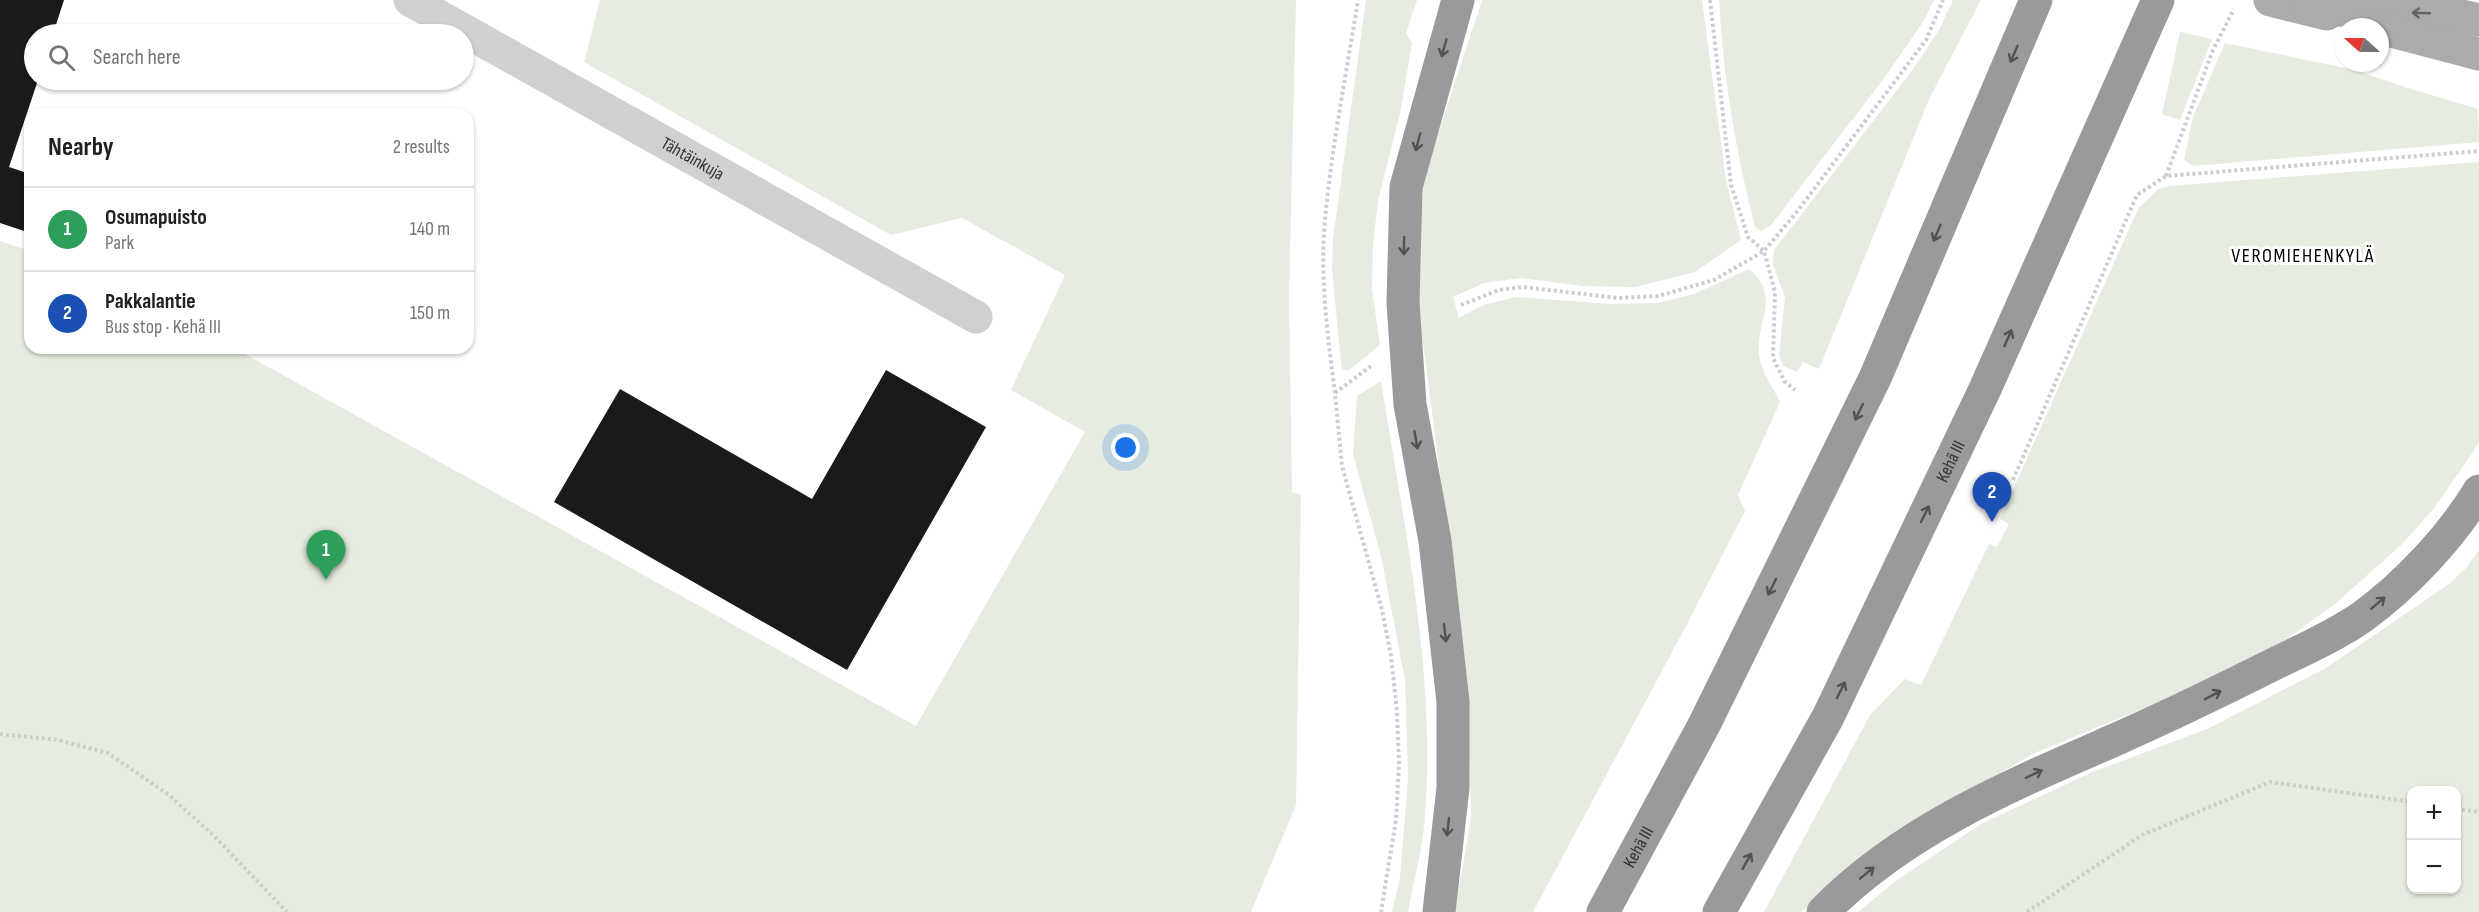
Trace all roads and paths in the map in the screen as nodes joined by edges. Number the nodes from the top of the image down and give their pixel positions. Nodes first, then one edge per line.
1 (410, 0) edge
2 (1358, 0) edge
3 (1458, 0) edge
4 (1710, 0) edge
5 (1943, 0) edge
6 (2036, 0) edge
7 (2158, 0) edge
8 (2238, 0) edge
9 (2270, 0) edge
10 (2307, 9) junction
11 (2341, 18) edge
12 (2479, 20) edge
13 (453, 24) edge
14 (2389, 31) edge
15 (474, 36) edge
16 (2479, 54) edge
17 (2479, 151) edge
18 (2166, 176) junction
19 (1764, 251) junction
20 (1461, 305) dead end
21 (976, 317) dead end
22 (1372, 365) dead end
23 (1795, 390) dead end
24 (1335, 393) junction
25 (2013, 480) dead end
26 (2479, 491) edge
27 (0, 734) edge
28 (2407, 801) edge
29 (2461, 810) edge
30 (2479, 812) edge
31 (288, 912) edge
32 (1381, 912) edge
33 (1439, 912) edge
34 (1603, 912) edge
35 (1719, 912) edge
36 (1824, 912) edge
37 (2027, 912) edge

1 - 13 street, Tähtäinkuja
2 - 24 path
3 -> 33 highway
4 - 19 path
5 - 19 path
6 -> 34 highway, Kehä III
35 -> 7 highway, Kehä III
8 - 18 path
9 - 10 main road
10 - 11 main road
12 -> 10 main road
14 - 16 main road
15 - 21 street, Tähtäinkuja
17 - 18 path
18 - 25 path
19 - 20 path
19 - 23 path
22 - 24 path
24 - 32 path
36 -> 26 highway
27 - 31 path
28 - 37 path
29 - 30 path

